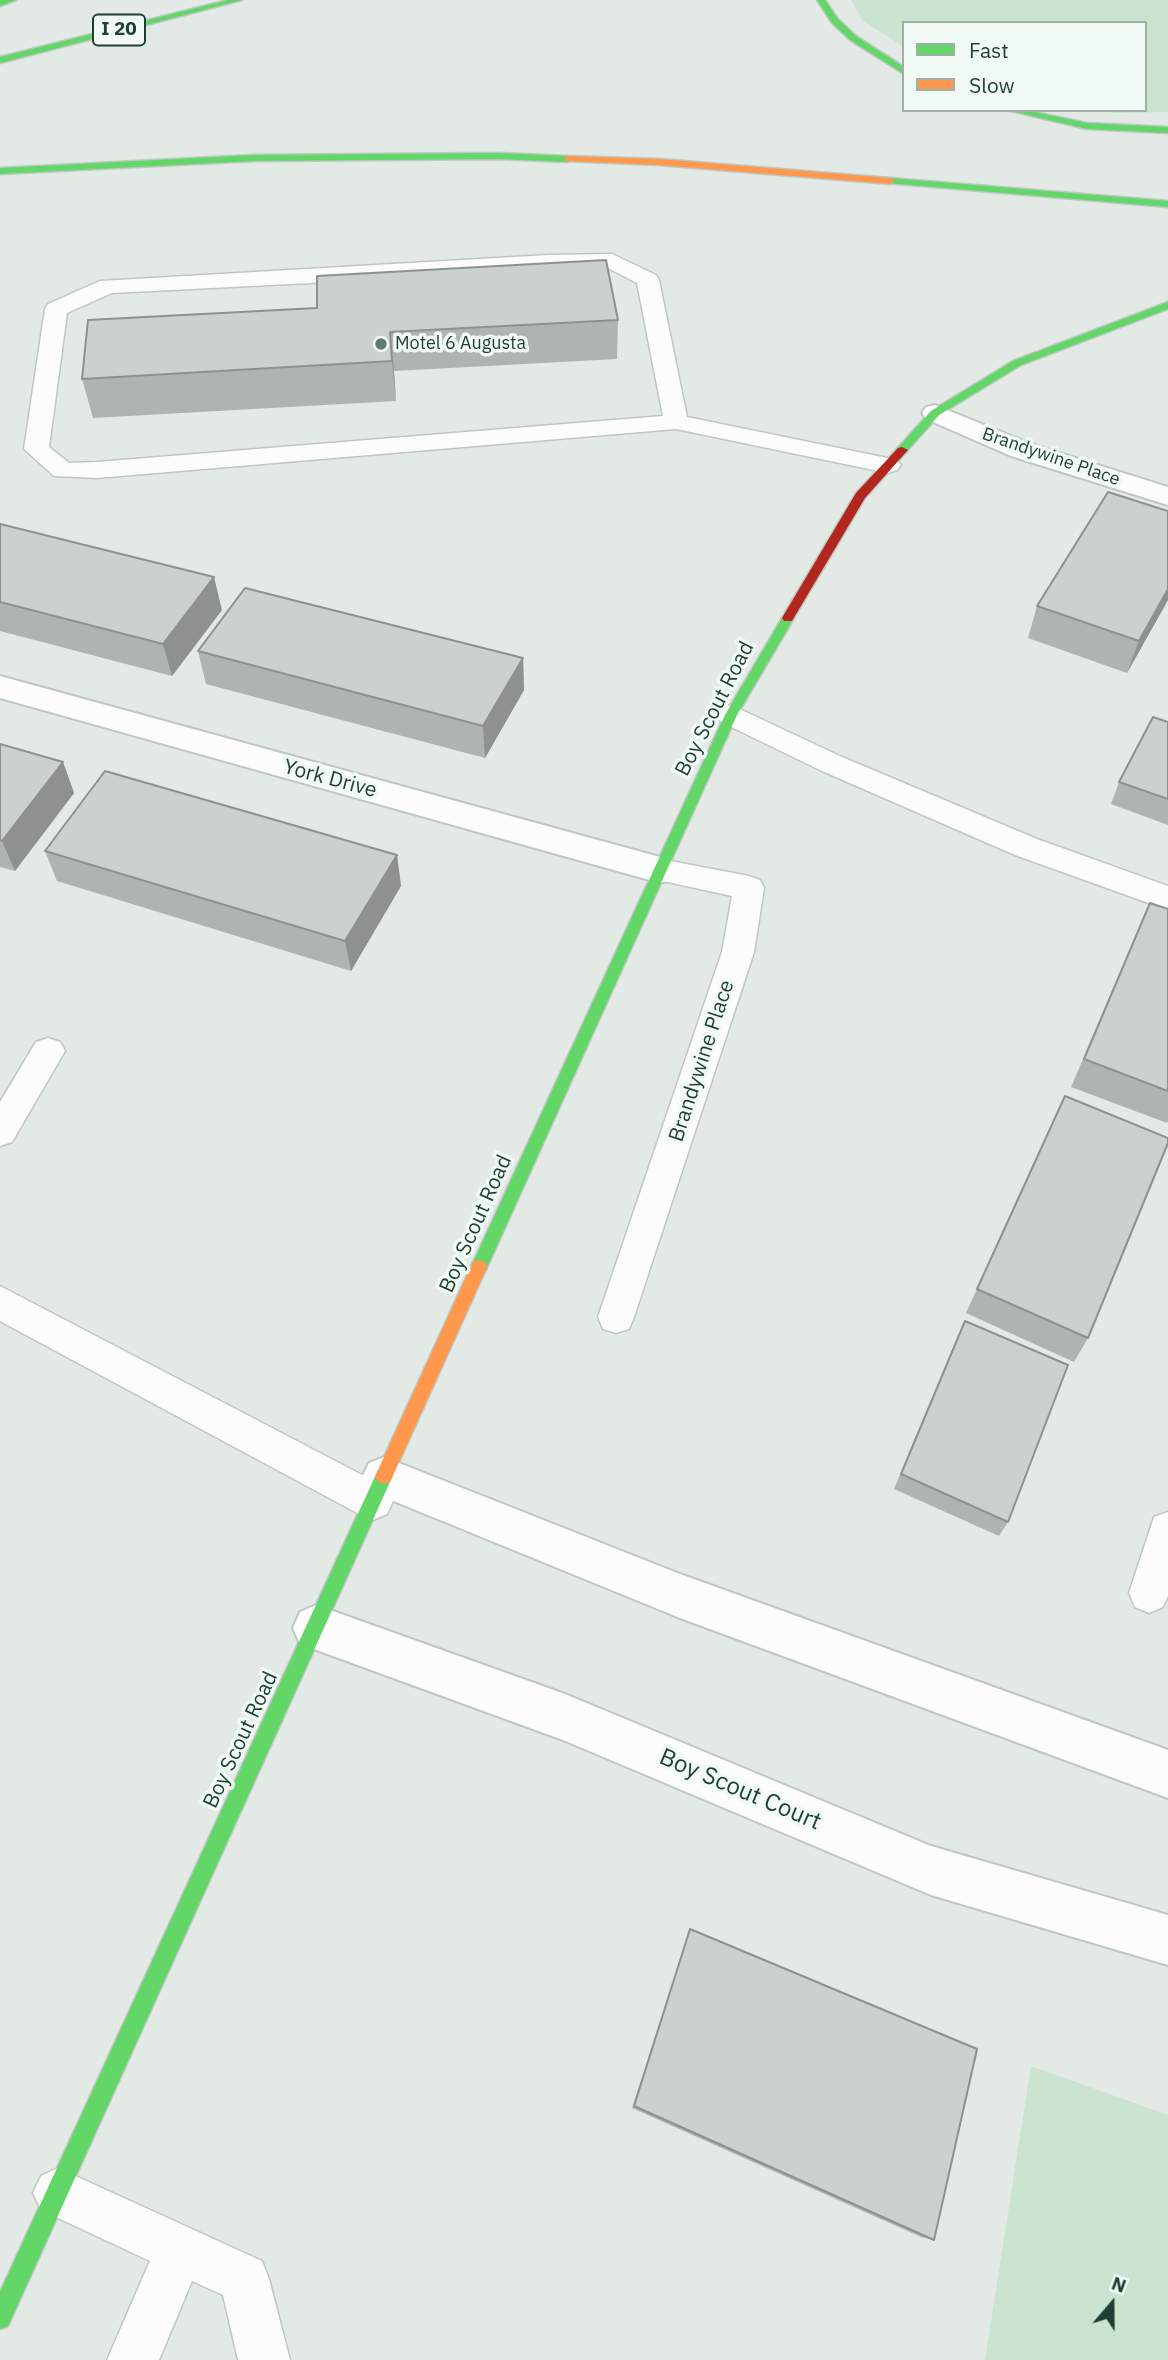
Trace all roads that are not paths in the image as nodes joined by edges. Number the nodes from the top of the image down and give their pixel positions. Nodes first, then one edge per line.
1 (12, 0) edge
2 (238, 0) edge
3 (821, 0) edge
4 (0, 3) edge
5 (0, 60) edge
6 (902, 70) edge
7 (1020, 112) edge
8 (1168, 130) edge
9 (0, 171) edge
10 (1168, 204) edge
11 (1168, 306) edge
12 (935, 413) junction
13 (676, 422) junction
14 (888, 465) junction
15 (1168, 496) edge
16 (0, 687) edge
17 (731, 715) junction
18 (660, 870) junction
19 (1168, 898) edge
20 (48, 1051) dead end
21 (0, 1132) edge
22 (0, 1302) edge
23 (616, 1317) dead end
24 (379, 1489) junction
25 (1168, 1531) edge
26 (1149, 1592) dead end
27 (316, 1628) junction
28 (1168, 1774) edge
29 (1168, 1940) edge
30 (58, 2193) junction
31 (180, 2249) junction
32 (0, 2318) edge
33 (133, 2360) edge
34 (264, 2360) edge

1 - 4 main road
2 - 5 main road, I 20
3 - 6 main road
7 - 8 main road
9 - 10 main road
11 - 12 main road, Boy Scout Road
12 - 14 main road, Boy Scout Road
12 - 15 street, Brandywine Place
13 - 13 lane
13 - 14 lane
14 - 17 main road, Boy Scout Road
16 - 18 street, York Drive
17 - 18 main road, Boy Scout Road
17 - 19 lane
18 - 23 lane, Brandywine Place
18 - 24 main road, Boy Scout Road
20 - 21 lane
22 - 24 lane
24 - 27 main road, Boy Scout Road
24 - 28 street
25 - 26 lane
27 - 29 street, Boy Scout Court
27 - 30 main road, Boy Scout Road
30 - 31 lane
30 - 32 main road, Boy Scout Road
31 - 33 lane
31 - 34 lane

